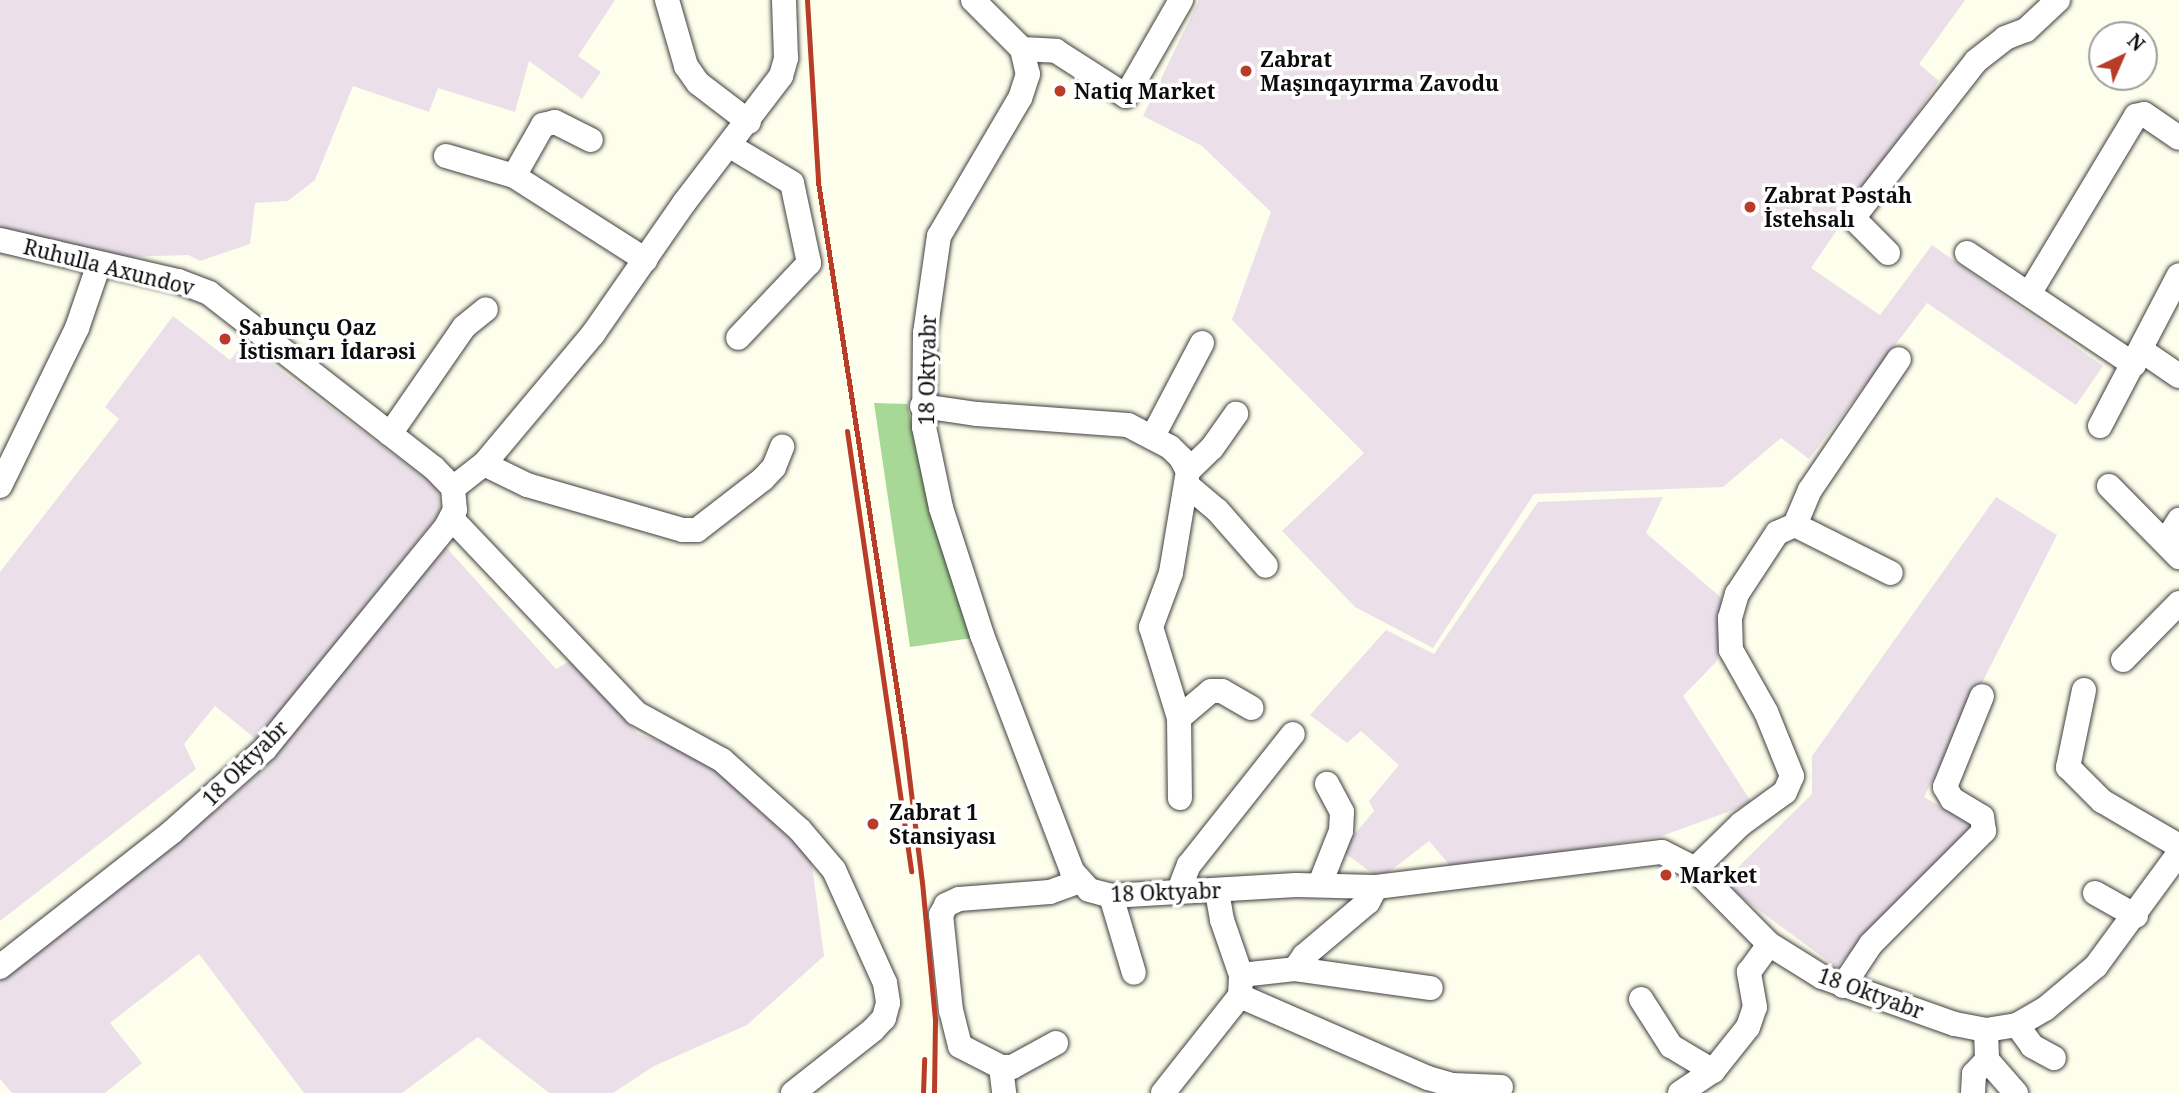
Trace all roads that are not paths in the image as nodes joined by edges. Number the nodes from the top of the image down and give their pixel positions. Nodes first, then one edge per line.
1 (667, 0) edge
2 (784, 0) edge
3 (973, 0) edge
4 (1181, 0) edge
5 (2058, 0) edge
6 (1022, 49) junction
7 (749, 122) junction
8 (2179, 138) edge
9 (591, 140) dead end
10 (730, 146) junction
11 (446, 156) dead end
12 (514, 176) junction
13 (0, 240) edge
14 (1888, 253) dead end
15 (1968, 253) dead end
16 (646, 260) junction
17 (99, 264) junction
18 (2179, 275) edge
19 (2029, 294) junction
20 (486, 309) dead end
21 (738, 338) dead end
22 (1202, 343) dead end
23 (2137, 357) junction
24 (1899, 359) dead end
25 (2179, 376) edge
26 (922, 406) junction
27 (1236, 414) dead end
28 (2100, 426) dead end
29 (390, 433) junction
30 (1153, 436) junction
31 (782, 447) dead end
32 (484, 464) junction
33 (1187, 478) junction
34 (0, 486) edge
35 (2109, 486) dead end
36 (453, 488) junction
37 (452, 519) junction
38 (2179, 520) edge
39 (1795, 525) junction
40 (2172, 549) edge
41 (1266, 566) dead end
42 (1891, 573) dead end
43 (2179, 603) edge
44 (2123, 660) dead end
45 (2084, 690) dead end
46 (1982, 696) dead end
47 (1251, 708) dead end
48 (1179, 718) junction
49 (1293, 734) dead end
50 (1327, 784) dead end
51 (1180, 798) dead end
52 (2179, 846) edge
53 (2179, 853) edge
54 (1695, 869) junction
55 (1080, 881) junction
56 (1320, 884) junction
57 (1376, 887) junction
58 (1217, 891) junction
59 (1178, 893) junction
60 (2095, 893) dead end
61 (1111, 896) junction
62 (2136, 916) junction
63 (1769, 944) junction
64 (0, 967) edge
65 (1295, 969) junction
66 (1134, 973) dead end
67 (1241, 986) junction
68 (1843, 986) junction
69 (1431, 988) dead end
70 (1641, 999) dead end
71 (2017, 1025) junction
72 (1986, 1030) junction
73 (1056, 1043) dead end
74 (2054, 1058) dead end
75 (1987, 1060) junction
76 (1001, 1067) junction
77 (1713, 1071) junction
78 (1501, 1087) dead end
79 (793, 1093) edge
80 (1004, 1093) edge
81 (1163, 1093) edge
82 (1679, 1093) edge
83 (1973, 1093) edge
84 (2016, 1093) edge

1 - 7 street
2 - 7 street
3 - 6 street
4 - 6 street
5 - 14 street
6 - 26 street, 18 Oktyabr
7 - 10 street
8 - 19 street
9 - 12 street
10 - 16 street
10 - 21 street
11 - 12 street
12 - 16 street
13 - 17 street, Ruhulla Axundov
15 - 19 street
16 - 32 street
17 - 29 street, Ruhulla Axundov
17 - 34 street
18 - 23 street
19 - 23 street
20 - 29 street
22 - 30 street
23 - 25 street
23 - 28 street
24 - 39 street
26 - 30 street
26 - 55 street, 18 Oktyabr
27 - 33 street
29 - 36 street, Ruhulla Axundov
30 - 33 street
31 - 32 street
32 - 36 street
33 - 41 street
33 - 48 street
35 - 40 street
36 - 37 street
37 - 64 street, 18 Oktyabr
37 - 79 street
38 - 40 street
39 - 42 street
39 - 54 street
43 - 44 street
45 - 52 street
46 - 68 street
47 - 48 street
48 - 51 street
49 - 59 street
50 - 56 street
53 - 62 street
54 - 57 street, 18 Oktyabr
54 - 63 street, 18 Oktyabr
55 - 61 street, 18 Oktyabr
55 - 76 street
56 - 57 street, 18 Oktyabr
56 - 58 street, 18 Oktyabr
57 - 65 street
58 - 59 street, 18 Oktyabr
58 - 67 street
59 - 61 street, 18 Oktyabr
60 - 62 street
61 - 66 street
62 - 71 street
63 - 68 street, 18 Oktyabr
63 - 77 street
65 - 67 street
65 - 69 street
67 - 78 street
67 - 81 street
68 - 72 street, 18 Oktyabr
70 - 77 street
71 - 72 street
71 - 74 street
72 - 75 street
73 - 76 street
75 - 83 street
75 - 84 street
76 - 80 street
77 - 82 street

